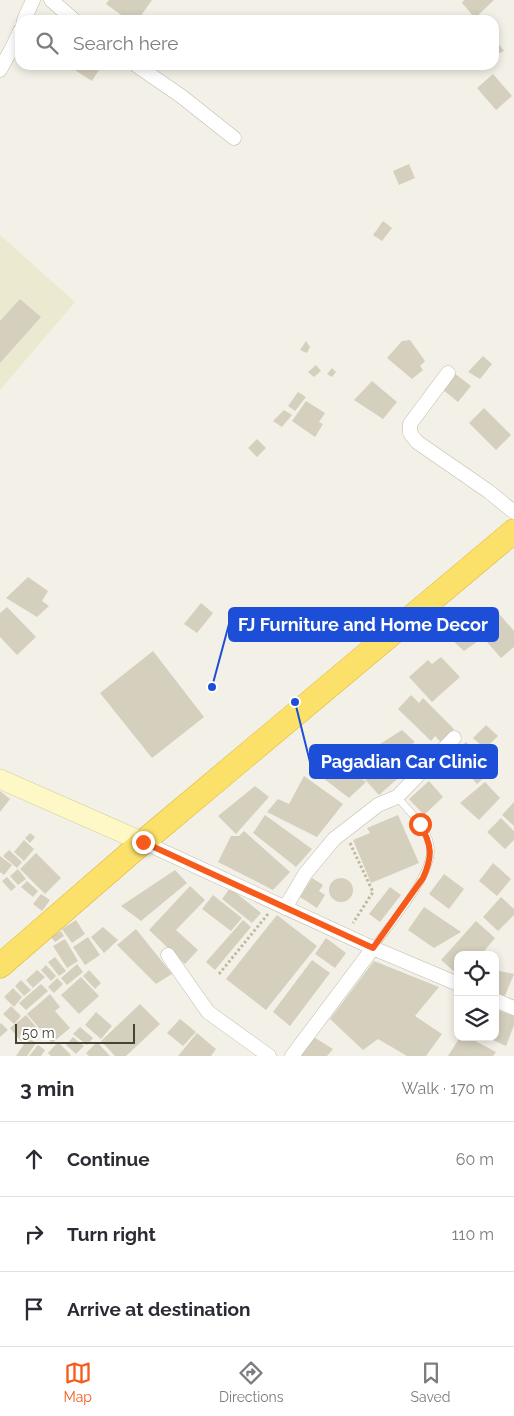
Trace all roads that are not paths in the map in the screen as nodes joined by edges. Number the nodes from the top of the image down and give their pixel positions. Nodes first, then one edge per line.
1 (33, 0) edge
2 (51, 0) edge
3 (26, 15) edge
4 (68, 15) edge
5 (15, 44) edge
6 (0, 70) edge
7 (143, 70) edge
8 (234, 138) dead end
9 (448, 373) dead end
10 (514, 512) edge
11 (514, 531) edge
12 (454, 738) dead end
13 (0, 780) edge
14 (397, 797) junction
15 (143, 842) junction
16 (281, 906) junction
17 (373, 948) junction
18 (168, 955) dead end
19 (0, 966) edge
20 (454, 982) edge
21 (499, 1002) edge
22 (514, 1008) edge
23 (269, 1056) edge
24 (292, 1056) edge

1 - 3 street
2 - 4 street
5 - 6 street
7 - 8 street
9 - 10 street
11 - 15 highway
12 - 14 street
13 - 15 street
14 - 16 street
14 - 17 lane
15 - 16 street
15 - 19 highway
16 - 17 street
17 - 20 street
17 - 24 street
18 - 23 street
21 - 22 street

